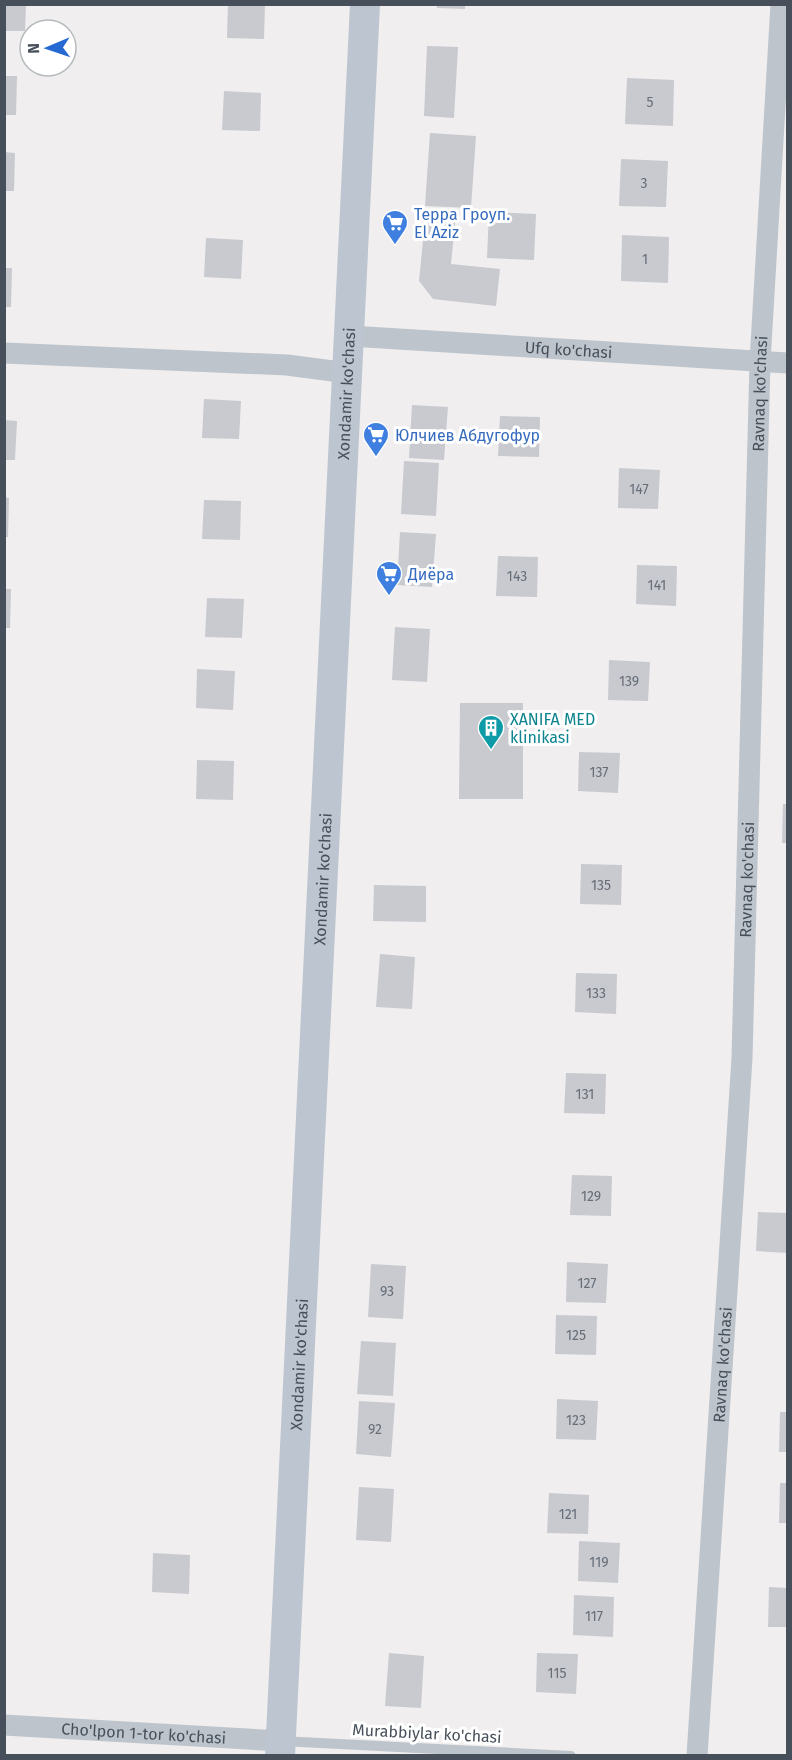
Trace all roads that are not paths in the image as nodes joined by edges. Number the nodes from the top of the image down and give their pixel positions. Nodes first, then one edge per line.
1 (365, 4) edge
2 (781, 4) edge
3 (350, 336) junction
4 (4, 353) edge
5 (760, 362) junction
6 (788, 363) edge
7 (348, 373) junction
8 (4, 1725) edge
9 (280, 1748) edge
10 (571, 1755) edge
11 (697, 1755) edge

1 - 3 main road, Xondamir ko'chasi
2 - 5 street, Ravnaq ko'chasi
3 - 5 street, Ufq ko'chasi
3 - 7 main road, Xondamir ko'chasi
4 - 7 street
5 - 6 street, Ufq ko'chasi
5 - 11 street, Ravnaq ko'chasi
7 - 9 main road, Xondamir ko'chasi
8 - 9 street, Cho'lpon 1-tor ko'chasi
9 - 10 lane, Murabbiylar ko'chasi

